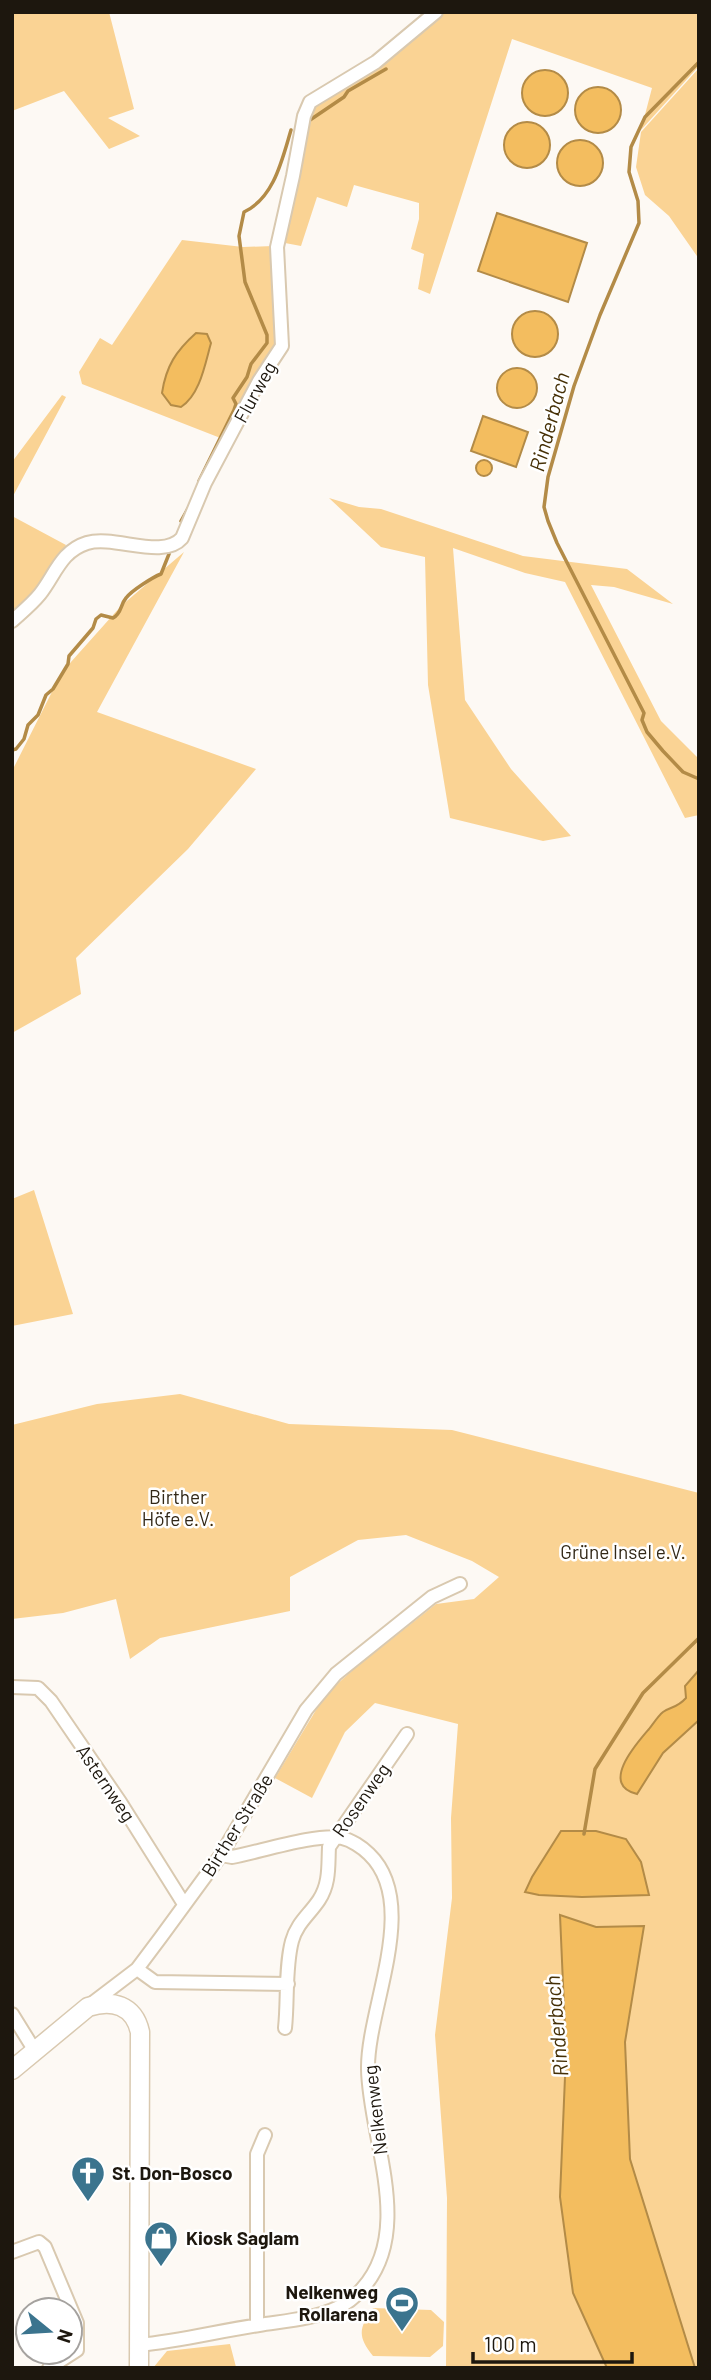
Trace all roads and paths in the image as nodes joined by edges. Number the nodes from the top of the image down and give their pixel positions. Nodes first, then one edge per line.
1 (436, 12) edge
2 (12, 621) edge
3 (460, 1584) dead end
4 (12, 1687) edge
5 (407, 1734) dead end
6 (335, 1838) junction
7 (221, 1855) junction
8 (184, 1904) junction
9 (137, 1969) junction
10 (288, 1984) junction
11 (88, 2007) junction
12 (12, 2014) edge
13 (285, 2028) dead end
14 (35, 2051) junction
15 (12, 2070) edge
16 (265, 2135) dead end
17 (12, 2252) edge
18 (257, 2325) junction
19 (139, 2345) junction
20 (49, 2368) edge
21 (139, 2368) edge

1 - 2 street, Flurweg
3 - 7 street, Birther Straße
4 - 8 street, Asternweg
5 - 6 street, Rosenweg
6 - 7 street
6 - 10 street, Rosenweg
6 - 18 street, Nelkenweg
7 - 8 street, Birther Straße
8 - 9 street, Birther Straße
9 - 10 street
9 - 11 street, Birther Straße
10 - 13 street, Rosenweg
11 - 14 street, Birther Straße
11 - 19 street
12 - 14 street
14 - 15 street, Birther Straße
16 - 18 street
17 - 20 street
18 - 19 street, Nelkenweg
19 - 21 street

